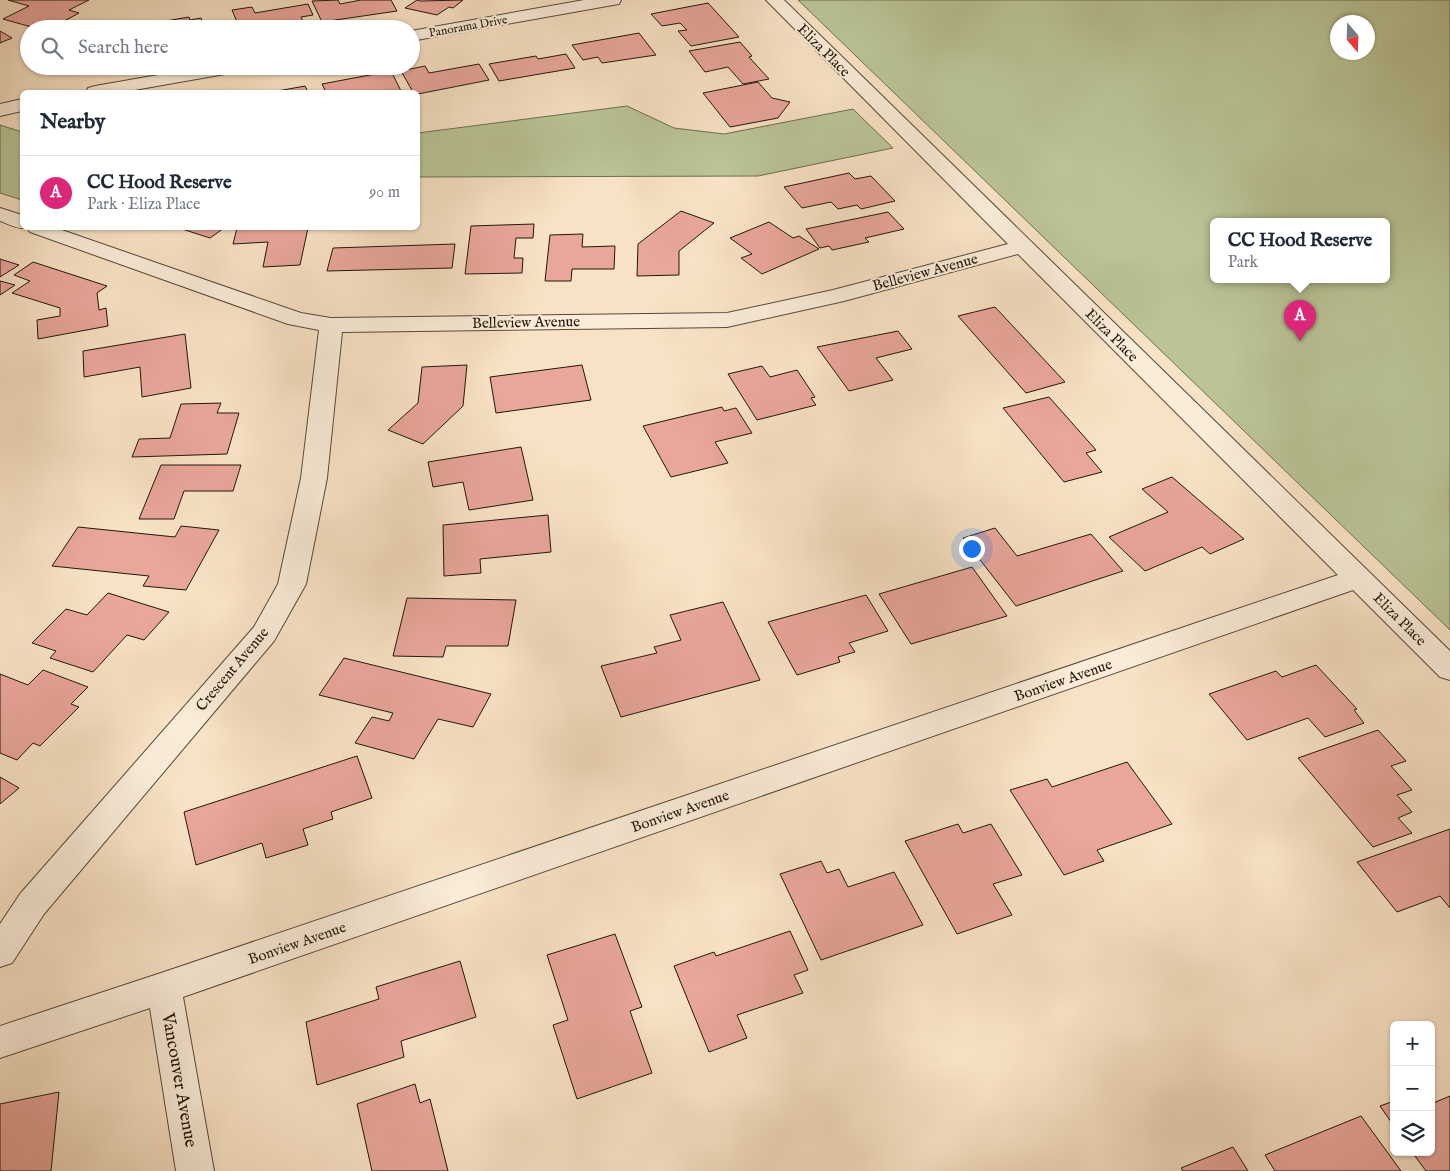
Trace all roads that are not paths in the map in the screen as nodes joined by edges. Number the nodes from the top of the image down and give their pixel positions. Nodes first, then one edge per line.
1 (613, 0) edge
2 (774, 0) edge
3 (420, 34) edge
4 (191, 75) edge
5 (106, 90) edge
6 (20, 106) edge
7 (0, 110) edge
8 (0, 214) edge
9 (20, 221) edge
10 (43, 230) edge
11 (1023, 246) junction
12 (331, 325) junction
13 (1358, 578) junction
14 (1450, 669) edge
15 (0, 952) edge
16 (164, 988) junction
17 (0, 1042) edge
18 (195, 1171) edge

1 - 3 street, Panorama Drive
2 - 11 street, Eliza Place
4 - 5 street
6 - 7 street
8 - 9 street
10 - 12 street, Belleview Avenue
11 - 12 street, Belleview Avenue
11 - 13 street, Eliza Place
12 - 15 street, Crescent Avenue
13 - 14 street, Eliza Place
13 - 16 street, Bonview Avenue
16 - 17 street, Bonview Avenue
16 - 18 street, Vancouver Avenue

